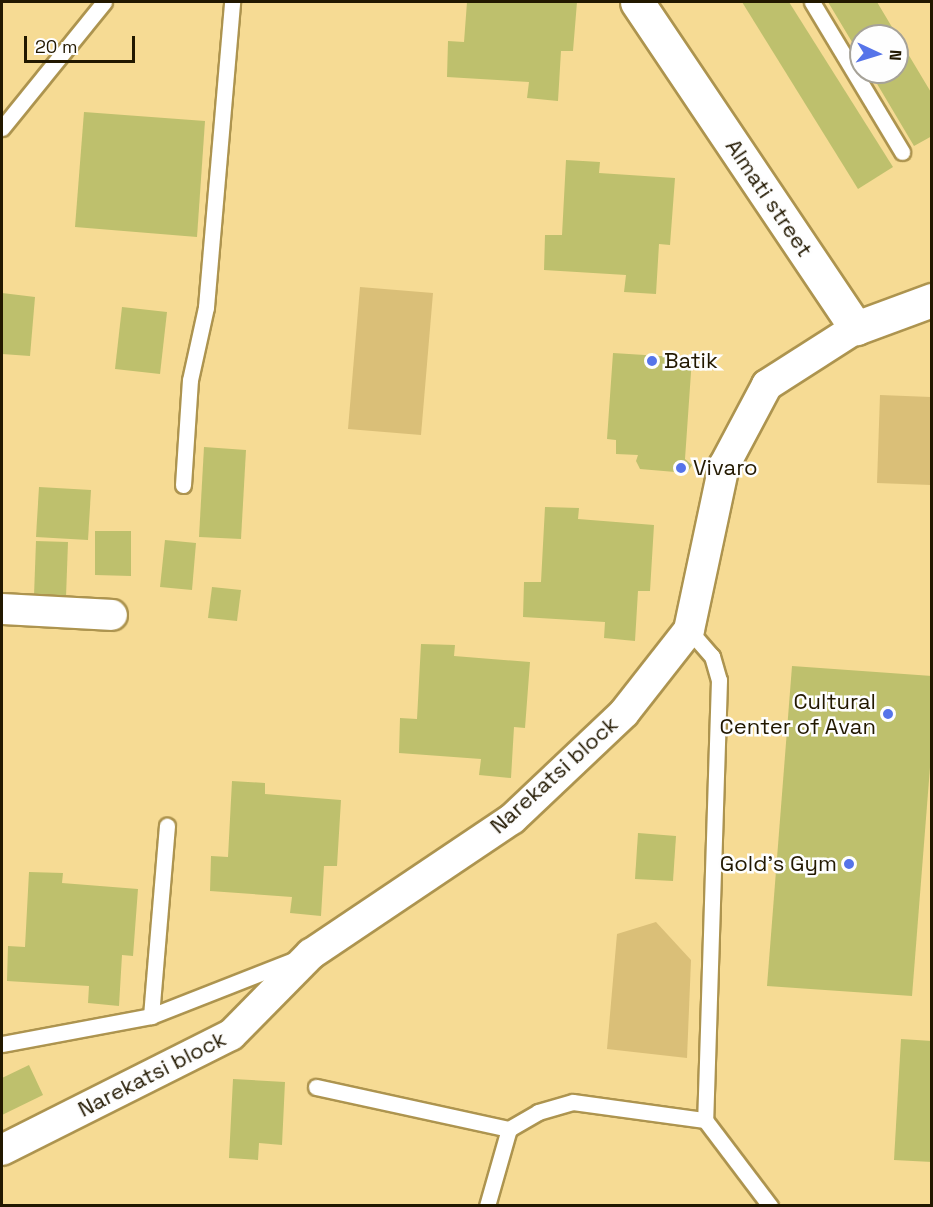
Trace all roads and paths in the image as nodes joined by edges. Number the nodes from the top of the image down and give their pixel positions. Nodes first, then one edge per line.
1 (104, 2) edge
2 (232, 2) edge
3 (637, 2) edge
4 (812, 2) edge
5 (2, 128) edge
6 (902, 152) dead end
7 (932, 300) edge
8 (856, 328) junction
9 (183, 485) dead end
10 (2, 609) edge
11 (112, 615) dead end
12 (689, 630) junction
13 (167, 826) dead end
14 (311, 954) junction
15 (151, 1016) junction
16 (2, 1044) edge
17 (316, 1087) dead end
18 (705, 1120) junction
19 (509, 1129) junction
20 (2, 1150) edge
21 (487, 1206) edge
22 (770, 1206) edge

1 - 5 lane
2 - 9 lane
3 - 8 street, Almati street
4 - 6 lane
7 - 8 street
8 - 12 street, Narekatsi block
10 - 11 street
12 - 14 street, Narekatsi block
12 - 18 lane
13 - 15 lane
14 - 15 lane
14 - 20 street, Narekatsi block
15 - 16 lane
17 - 19 lane
18 - 19 lane
18 - 22 lane
19 - 21 lane

